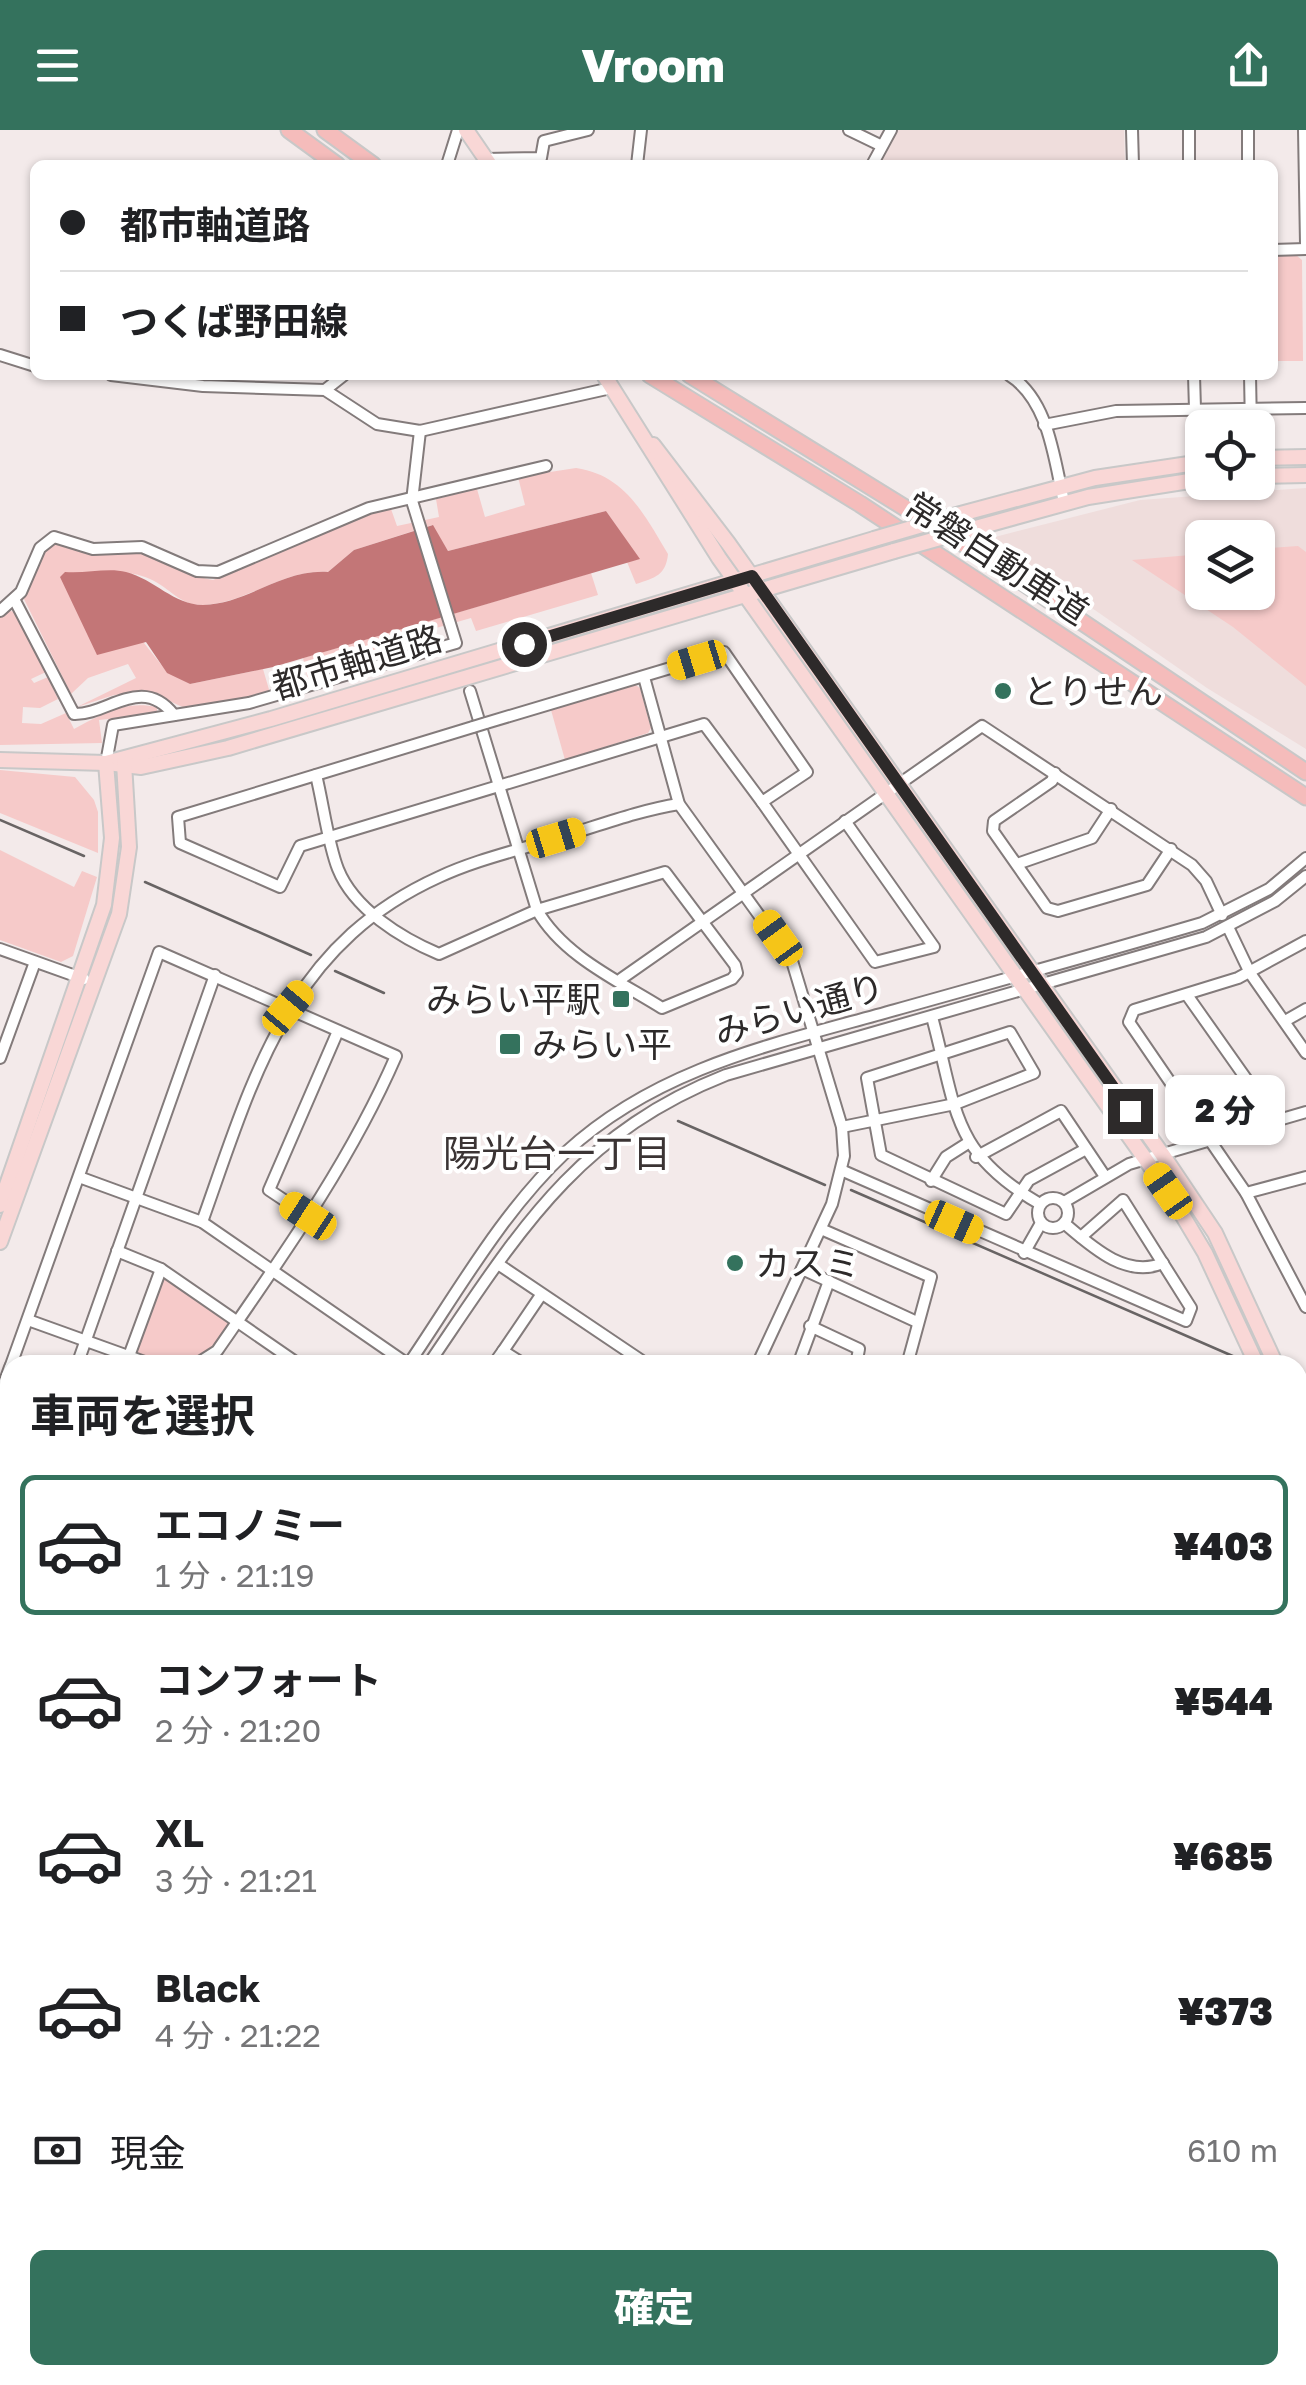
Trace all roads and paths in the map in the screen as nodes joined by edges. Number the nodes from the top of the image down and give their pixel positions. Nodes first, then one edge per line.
1 (289, 130) edge
2 (325, 130) edge
3 (458, 130) edge
4 (466, 130) edge
5 (588, 130) edge
6 (642, 130) edge
7 (849, 130) edge
8 (891, 130) edge
9 (1132, 130) edge
10 (1189, 130) edge
11 (1248, 130) edge
12 (1304, 130) edge
13 (544, 136) edge
14 (880, 145) junction
15 (330, 160) edge
16 (366, 160) edge
17 (449, 160) edge
18 (487, 160) edge
19 (514, 160) edge
20 (638, 160) edge
21 (874, 160) edge
22 (1133, 160) edge
23 (1190, 160) edge
24 (1248, 160) edge
25 (1306, 246) edge
26 (1278, 249) edge
27 (0, 356) edge
28 (30, 365) edge
29 (152, 380) edge
30 (338, 380) edge
31 (602, 380) edge
32 (607, 380) edge
33 (658, 380) edge
34 (698, 380) edge
35 (1026, 380) edge
36 (1194, 380) edge
37 (1250, 380) edge
38 (325, 390) junction
39 (1251, 408) junction
40 (1306, 408) edge
41 (1195, 409) junction
42 (632, 422) junction
43 (1044, 425) junction
44 (420, 431) junction
45 (1306, 457) edge
46 (1275, 458) edge
47 (1185, 465) edge
48 (546, 466) dead end
49 (1306, 475) edge
50 (1275, 476) edge
51 (1185, 483) edge
52 (1060, 486) junction
53 (1064, 502) junction
54 (413, 505) junction
55 (752, 576) junction
56 (734, 581) junction
57 (761, 590) junction
58 (744, 594) junction
59 (14, 599) junction
60 (0, 611) edge
61 (644, 676) junction
62 (470, 691) dead end
63 (174, 715) junction
64 (663, 740) junction
65 (0, 760) edge
66 (106, 763) junction
67 (124, 763) junction
68 (1306, 772) edge
69 (1055, 774) junction
70 (316, 776) junction
71 (899, 783) junction
72 (498, 785) junction
73 (885, 792) junction
74 (1306, 797) edge
75 (762, 802) junction
76 (679, 804) junction
77 (1111, 810) junction
78 (845, 821) junction
79 (332, 834) junction
80 (1171, 849) junction
81 (518, 850) junction
82 (797, 854) junction
83 (1306, 858) edge
84 (1017, 864) junction
85 (1306, 876) edge
86 (744, 890) junction
87 (537, 910) junction
88 (374, 914) junction
89 (1222, 915) junction
90 (702, 920) junction
91 (1228, 927) junction
92 (1306, 942) edge
93 (0, 949) edge
94 (35, 962) junction
95 (1032, 971) junction
96 (1250, 973) junction
97 (215, 975) junction
98 (1014, 976) junction
99 (80, 978) junction
100 (621, 980) junction
101 (95, 984) junction
102 (1042, 985) junction
103 (1025, 990) junction
104 (1187, 994) junction
105 (288, 1008) junction
106 (1306, 1009) edge
107 (932, 1017) junction
108 (1285, 1021) junction
109 (5, 1028) edge
110 (338, 1030) junction
111 (816, 1032) junction
112 (820, 1048) junction
113 (1306, 1053) edge
114 (942, 1055) junction
115 (0, 1058) edge
116 (955, 1104) junction
117 (1306, 1112) edge
118 (876, 1120) junction
119 (1276, 1120) junction
120 (842, 1127) junction
121 (1212, 1139) junction
122 (968, 1143) junction
123 (1086, 1149) junction
124 (1162, 1154) junction
125 (976, 1157) junction
126 (1146, 1159) junction
127 (842, 1170) junction
128 (1104, 1175) junction
129 (79, 1177) junction
130 (1306, 1177) edge
131 (931, 1180) junction
132 (1019, 1192) junction
133 (1246, 1193) junction
134 (137, 1198) junction
135 (1064, 1202) junction
136 (1040, 1204) junction
137 (0, 1205) edge
138 (308, 1216) junction
139 (202, 1222) junction
140 (1041, 1223) junction
141 (1064, 1223) junction
142 (821, 1229) junction
143 (1081, 1237) junction
144 (0, 1242) edge
145 (117, 1250) junction
146 (1024, 1253) junction
147 (1163, 1263) junction
148 (498, 1264) junction
149 (161, 1269) junction
150 (273, 1269) junction
151 (802, 1269) junction
152 (829, 1282) junction
153 (541, 1294) junction
154 (1306, 1307) edge
155 (28, 1320) junction
156 (238, 1320) junction
157 (917, 1322) junction
158 (810, 1326) junction
159 (86, 1341) junction
160 (503, 1351) junction
161 (14, 1355) edge
162 (81, 1355) edge
163 (126, 1355) edge
164 (129, 1355) edge
165 (210, 1355) edge
166 (277, 1355) edge
167 (395, 1355) edge
168 (416, 1355) edge
169 (435, 1355) edge
170 (500, 1355) edge
171 (509, 1355) edge
172 (631, 1355) edge
173 (762, 1355) edge
174 (801, 1355) edge
175 (858, 1355) edge
176 (909, 1355) edge
177 (1252, 1355) edge
178 (1271, 1355) edge

1 - 15 highway
2 - 16 highway
3 - 17 street
4 - 18 main road
5 - 13 street
6 - 20 street
7 - 14 street
8 - 14 street
9 - 22 street
10 - 23 street
11 - 24 street
12 - 25 street
13 - 19 street
14 - 21 street
25 - 26 street
27 - 28 street
29 - 38 street
30 - 38 street
31 - 44 street
32 - 42 main road
33 - 74 highway, 常磐自動車道
34 - 68 highway, 常磐自動車道
35 - 43 street
36 - 41 street
37 - 39 street
38 - 44 street
39 - 40 street
39 - 41 street
41 - 43 street
42 - 55 main road
42 - 56 main road
43 - 52 street
44 - 54 street
45 - 46 main road
47 - 52 main road, 都市軸道路
48 - 54 street
49 - 50 main road
51 - 53 main road, 都市軸道路
52 - 53 street
52 - 55 main road, 都市軸道路, bridge
53 - 57 main road, 都市軸道路, bridge
54 - 59 street
54 - 63 street
55 - 56 main road, 都市軸道路
55 - 57 main road
56 - 58 main road
56 - 67 main road, 都市軸道路
57 - 58 main road, 都市軸道路
57 - 71 main road
58 - 67 main road, 都市軸道路
58 - 73 main road
59 - 60 street
59 - 63 street
61 - 64 street
61 - 70 street, bridge
61 - 75 street
62 - 72 street
63 - 66 street
64 - 72 street
64 - 75 street
64 - 76 street
65 - 66 main road, 都市軸道路
66 - 67 main road, 都市軸道路
66 - 99 main road
67 - 101 main road
69 - 71 street
69 - 77 street
69 - 84 street
70 - 79 street
70 - 79 street
71 - 73 street
71 - 95 main road
72 - 79 street
72 - 81 street
73 - 78 street
73 - 98 main road
75 - 82 street
76 - 81 street
76 - 86 street
77 - 80 street
77 - 84 street
78 - 82 street
78 - 82 street
79 - 88 street
80 - 84 street
80 - 89 street
81 - 87 street
81 - 88 street
82 - 86 street
83 - 89 street, みらい通り
85 - 91 street, みらい通り
86 - 90 street
86 - 111 street
87 - 88 street
87 - 90 street
87 - 100 street
88 - 105 street
89 - 95 street, みらい通り
90 - 100 street
90 - 100 street
91 - 96 street
91 - 102 street, みらい通り
92 - 96 street
93 - 94 street
94 - 99 street
94 - 109 street
95 - 98 street, みらい通り
95 - 102 main road
96 - 104 street
96 - 108 street
97 - 105 street
97 - 129 street
97 - 134 street
98 - 103 main road
98 - 111 street, みらい通り
99 - 101 street
99 - 137 main road
101 - 144 main road
102 - 103 street, みらい通り
102 - 124 main road
103 - 107 street, みらい通り
103 - 126 main road
104 - 119 street
104 - 121 street
105 - 110 street
105 - 139 street
106 - 108 street
107 - 112 street, みらい通り
107 - 114 street
108 - 113 street
109 - 115 street
110 - 138 street
110 - 138 street
111 - 112 street
111 - 168 street, みらい通り
112 - 120 street
112 - 148 street, みらい通り
114 - 116 street
114 - 116 street
114 - 118 street
116 - 118 street
116 - 122 street
117 - 119 street
118 - 120 street
118 - 131 street
119 - 121 street
120 - 127 street
121 - 124 street
121 - 133 street
122 - 125 street
122 - 131 street
123 - 125 street
123 - 128 street
123 - 132 street
124 - 126 street
124 - 178 main road
125 - 132 street
126 - 128 street
126 - 177 main road
127 - 142 street
127 - 146 street
128 - 135 street
129 - 134 street
129 - 155 street
130 - 133 street
131 - 132 street
132 - 136 street
133 - 154 street
134 - 139 street
134 - 145 street
135 - 136 street
135 - 141 street
136 - 140 street
138 - 150 street
139 - 150 street
140 - 141 street
140 - 146 street
141 - 143 street
142 - 151 street
142 - 157 street
143 - 147 street
143 - 147 street
145 - 149 street
145 - 159 street
146 - 147 street
148 - 153 street
148 - 169 street, みらい通り
149 - 156 street
149 - 164 street
150 - 156 street
150 - 167 street
151 - 152 street
151 - 173 street
152 - 157 street
152 - 158 street
153 - 160 street
153 - 172 street
155 - 159 street
155 - 161 street
156 - 165 street
156 - 166 street
157 - 176 street
158 - 174 street
158 - 175 street
159 - 162 street
159 - 163 street
160 - 170 street
160 - 171 street

